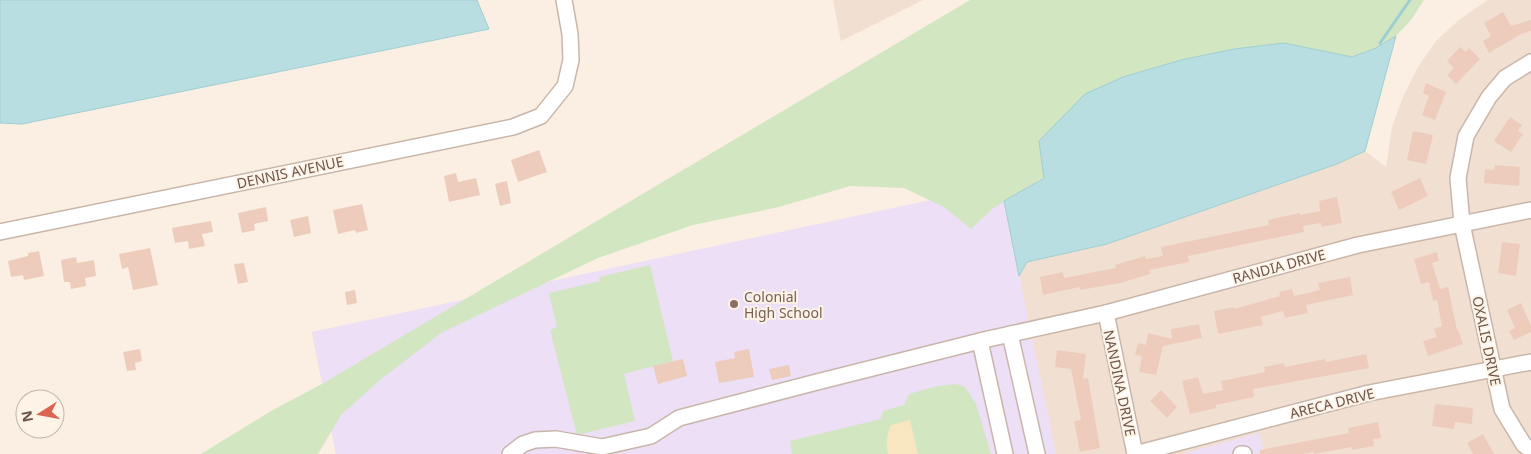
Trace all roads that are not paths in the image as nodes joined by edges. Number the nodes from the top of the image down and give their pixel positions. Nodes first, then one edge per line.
1 (564, 0) edge
2 (1531, 62) edge
3 (1531, 210) edge
4 (1462, 224) junction
5 (0, 232) edge
6 (1106, 313) junction
7 (1010, 334) junction
8 (980, 341) junction
9 (1531, 362) edge
10 (1493, 370) junction
11 (1531, 450) edge
12 (510, 454) edge
13 (1005, 454) edge
14 (1037, 454) edge
15 (1135, 454) edge

1 - 5 street, DENNIS AVENUE
2 - 4 street, OXALIS DRIVE
3 - 4 street, RANDIA DRIVE
4 - 6 street, RANDIA DRIVE
4 - 10 street, OXALIS DRIVE
6 - 7 street, RANDIA DRIVE
6 - 15 street, NANDINA DRIVE
7 - 8 street, RANDIA DRIVE
7 - 14 street
8 - 12 street, RANDIA DRIVE
8 - 13 street
9 - 10 street, ARECA DRIVE
10 - 11 street, OXALIS DRIVE
10 - 15 street, ARECA DRIVE

